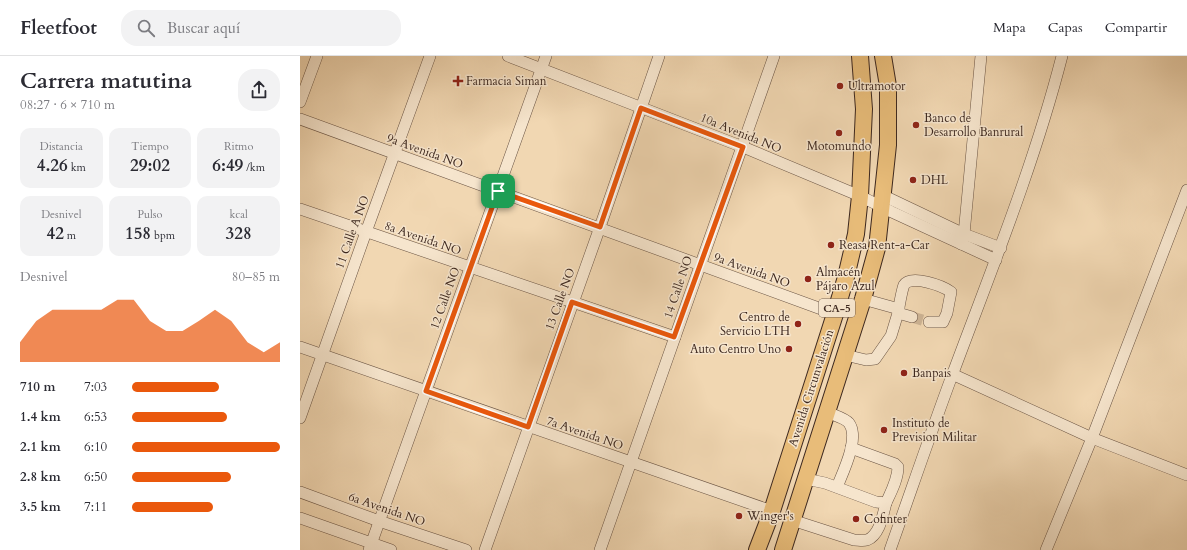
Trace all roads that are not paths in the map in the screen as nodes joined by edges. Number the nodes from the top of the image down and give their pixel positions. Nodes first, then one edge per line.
1 (317, 56) edge
2 (430, 56) edge
3 (508, 56) edge
4 (546, 56) edge
5 (659, 56) edge
6 (774, 56) edge
7 (860, 56) edge
8 (883, 56) edge
9 (981, 56) edge
10 (1062, 56) edge
11 (542, 69) junction
12 (300, 102) edge
13 (641, 108) junction
14 (300, 119) edge
15 (743, 147) junction
16 (394, 153) junction
17 (1187, 190) edge
18 (498, 191) junction
19 (860, 196) junction
20 (882, 201) junction
21 (300, 209) edge
22 (600, 227) junction
23 (366, 232) junction
24 (962, 239) junction
25 (1001, 248) junction
26 (996, 260) junction
27 (700, 264) junction
28 (470, 267) junction
29 (863, 299) junction
30 (572, 302) junction
31 (898, 311) junction
32 (835, 314) junction
33 (912, 317) tunnel mouth
34 (929, 322) tunnel mouth
35 (674, 337) junction
36 (300, 347) edge
37 (322, 355) junction
38 (845, 355) junction
39 (952, 374) junction
40 (426, 391) junction
41 (827, 412) junction
42 (300, 418) edge
43 (528, 427) junction
44 (1092, 438) junction
45 (851, 448) junction
46 (631, 462) junction
47 (1187, 475) edge
48 (806, 479) junction
49 (837, 487) junction
50 (300, 492) edge
51 (886, 503) junction
52 (772, 511) junction
53 (300, 518) edge
54 (792, 520) junction
55 (379, 521) junction
56 (370, 547) edge
57 (391, 550) edge
58 (466, 550) edge
59 (485, 550) edge
60 (600, 550) edge
61 (757, 550) edge
62 (783, 550) edge
63 (890, 550) edge
64 (1046, 550) edge

1 - 12 street
2 - 16 street, 11 Calle A NO
3 - 11 street, 10a Avenida NO
4 - 11 street, 12 Calle NO
5 - 13 street, 13 Calle NO
6 - 15 street, 14 Calle NO
7 - 19 highway, Avenida Circunvalación / CA-5
8 - 20 highway, Avenida Circunvalación / CA-5
9 - 24 street
10 - 25 street
11 - 13 street, 10a Avenida NO
11 - 18 street, 12 Calle NO
13 - 15 street, 10a Avenida NO
13 - 22 street, 13 Calle NO
14 - 16 street, 9a Avenida NO
15 - 19 street, 10a Avenida NO
15 - 27 street, 14 Calle NO
16 - 18 street, 9a Avenida NO
16 - 23 street, 11 Calle A NO
17 - 44 street
18 - 22 street, 9a Avenida NO
18 - 28 street, 12 Calle NO
19 - 20 street, 10a Avenida NO
19 - 32 highway, Avenida Circunvalación / CA-5
20 - 24 street, 10a Avenida NO
20 - 29 highway, Avenida Circunvalación / CA-5
21 - 23 street, 8a Avenida NO
22 - 27 street, 9a Avenida NO
22 - 30 street, 13 Calle NO
23 - 28 street, 8a Avenida NO
23 - 37 street, 11 Calle A NO
24 - 25 street
24 - 26 street
25 - 26 street
26 - 39 street
27 - 32 street, 9a Avenida NO
27 - 35 street, 14 Calle NO
28 - 30 street, 8a Avenida NO
28 - 40 street, 12 Calle NO
29 - 31 street
29 - 38 highway, Avenida Circunvalación / CA-5
30 - 35 street, 8a Avenida NO
30 - 43 street, 13 Calle NO
31 - 33 street
31 - 34 street
31 - 38 street
32 - 41 highway
32 - 52 highway, Avenida Circunvalación / CA-5
35 - 46 street, 14 Calle NO
36 - 37 street, 7a Avenida NO
37 - 40 street, 7a Avenida NO
37 - 42 street, 11 Calle A NO
38 - 41 highway, Avenida Circunvalación / CA-5
39 - 44 street
39 - 63 street
40 - 43 street, 7a Avenida NO
40 - 55 street, 12 Calle NO
41 - 45 street
41 - 48 highway, Avenida Circunvalación / CA-5
43 - 46 street, 7a Avenida NO
43 - 59 street, 13 Calle NO
44 - 47 street
44 - 64 street
45 - 49 street
45 - 51 street
46 - 52 street, 7a Avenida NO
46 - 60 street, 14 Calle NO
48 - 49 street
48 - 54 highway, Avenida Circunvalación / CA-5
49 - 51 street
50 - 55 street, 6a Avenida NO
51 - 54 street
52 - 61 highway, Avenida Circunvalación / CA-5
53 - 56 street
54 - 62 highway, Avenida Circunvalación / CA-5
55 - 56 street, 12 Calle NO
55 - 58 street, 6a Avenida NO
56 - 57 street

